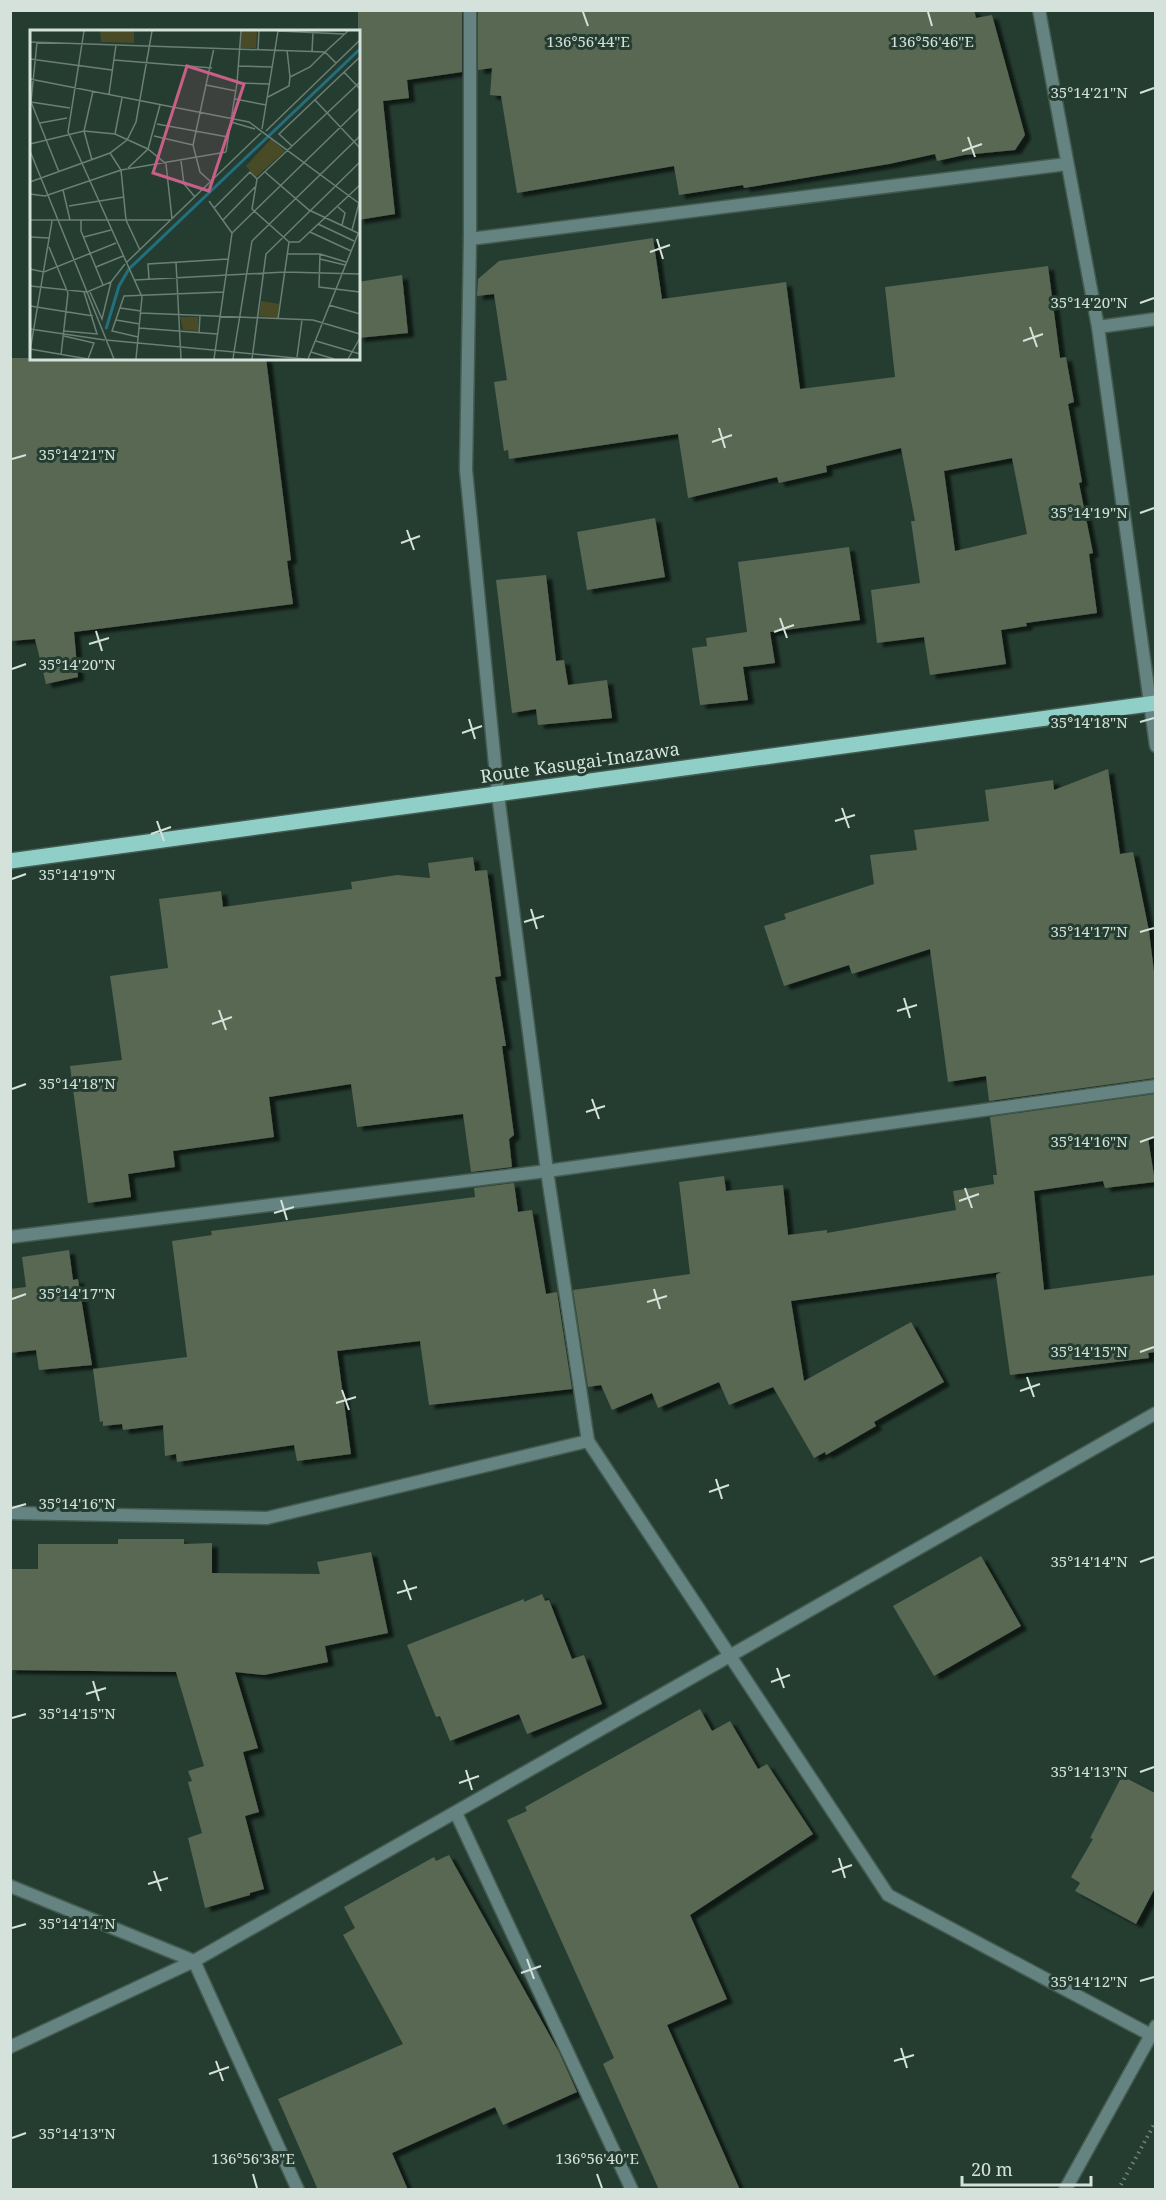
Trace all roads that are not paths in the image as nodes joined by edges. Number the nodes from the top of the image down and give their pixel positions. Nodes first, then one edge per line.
1 (470, 10) edge
2 (1041, 11) edge
3 (1067, 164) junction
4 (470, 239) junction
5 (1155, 319) edge
6 (1098, 327) junction
7 (1153, 703) edge
8 (1155, 746) edge
9 (498, 795) junction
10 (10, 861) edge
11 (1155, 1086) edge
12 (548, 1171) junction
13 (10, 1237) edge
14 (1155, 1413) edge
15 (588, 1441) junction
16 (10, 1513) edge
17 (727, 1656) junction
18 (456, 1814) junction
19 (10, 1886) edge
20 (194, 1961) junction
21 (1153, 2030) edge
22 (10, 2047) edge
23 (298, 2190) edge
24 (632, 2190) edge
25 (1065, 2190) edge

1 - 4 street
2 - 3 street
3 - 4 street
3 - 6 street
4 - 9 street
5 - 6 street
6 - 7 street
7 - 8 street
7 - 9 main road, Route Kasugai-Inazawa
9 - 10 main road, Route Kasugai-Inazawa
9 - 12 street
11 - 12 street
12 - 13 street
12 - 15 street
14 - 17 street
15 - 16 street
15 - 17 street
17 - 18 street
17 - 21 street
18 - 20 street
18 - 24 street
19 - 20 street
20 - 22 street
20 - 23 street
21 - 25 street

